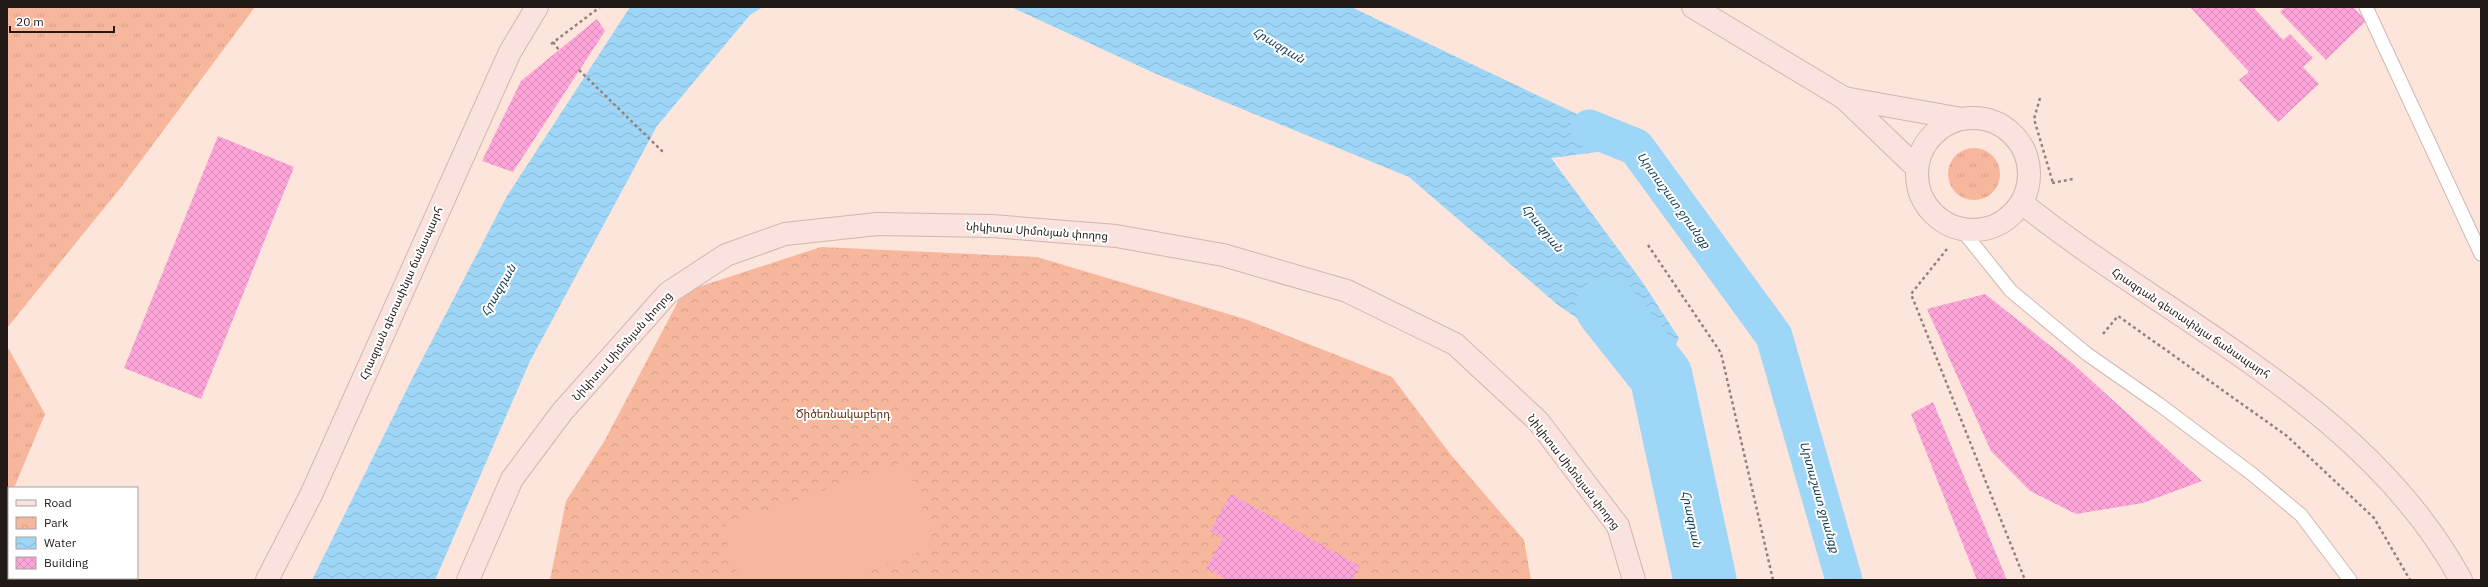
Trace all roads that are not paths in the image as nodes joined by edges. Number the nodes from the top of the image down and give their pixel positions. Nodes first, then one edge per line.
1 (537, 7) edge
2 (1693, 7) edge
3 (2366, 7) edge
4 (1844, 98) junction
5 (1962, 119) junction
6 (1917, 168) junction
7 (2022, 202) junction
8 (1962, 230) junction
9 (2481, 254) edge
10 (267, 580) edge
11 (468, 580) edge
12 (1634, 580) edge
13 (2350, 580) edge
14 (2461, 580) edge

1 - 10 street, Հրազդան գետափնյա ճանապարհ
2 - 4 street
3 - 9 lane
4 - 5 street
4 - 6 street
5 - 6 street
5 - 7 street
6 - 8 street
7 - 8 street
7 - 14 street, Հրազդան գետափնյա ճանապարհ
8 - 13 lane
11 - 12 street, Նիկիտա Սիմոնյան փողոց

